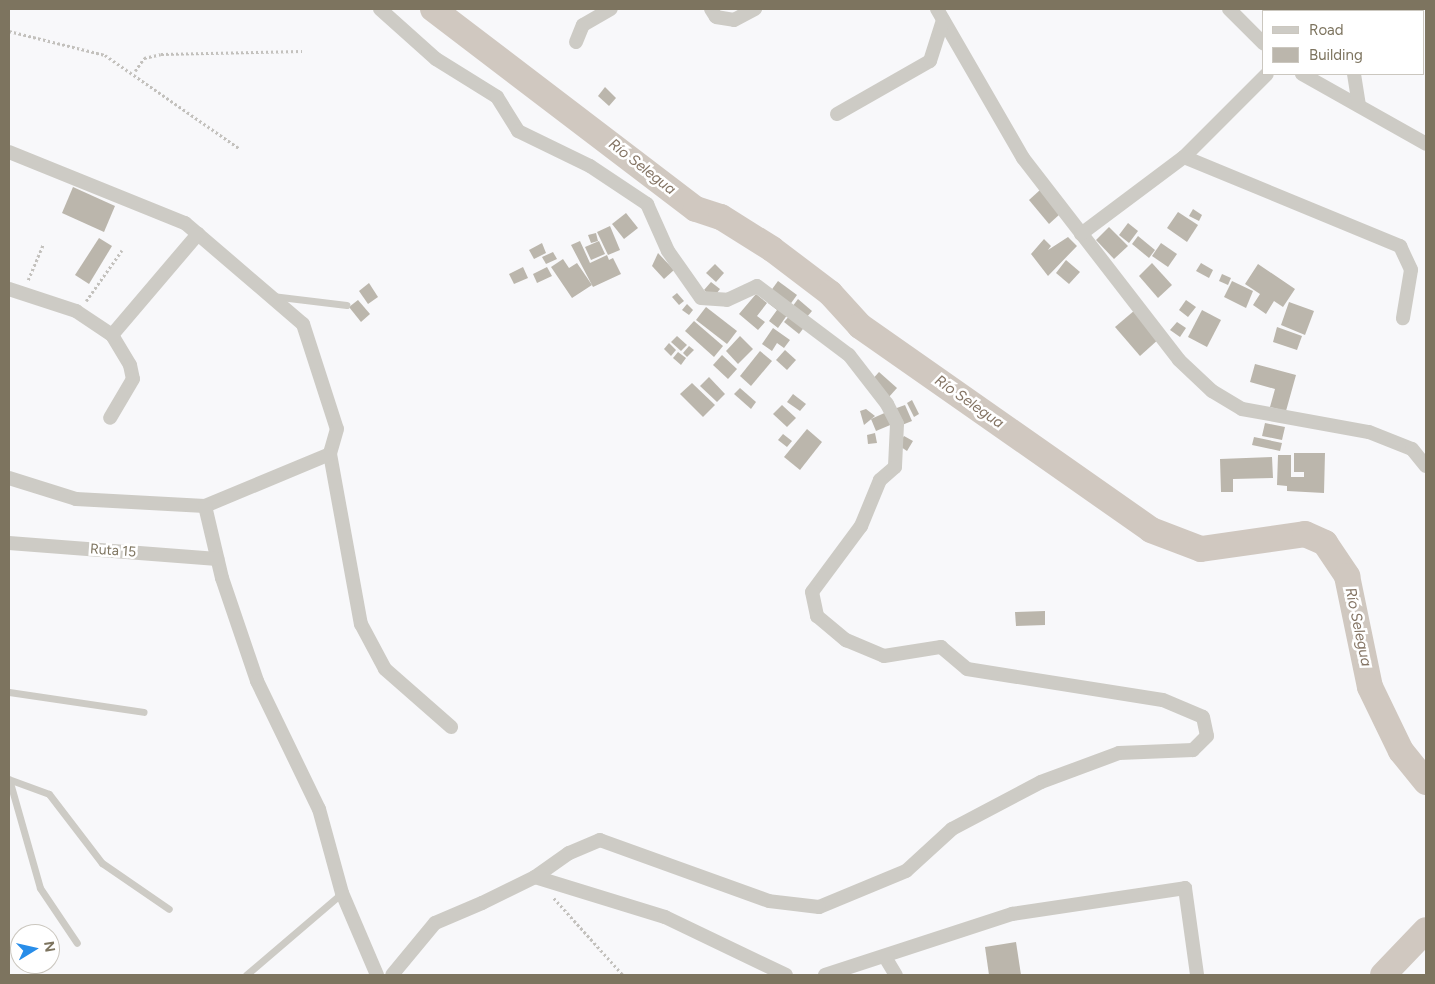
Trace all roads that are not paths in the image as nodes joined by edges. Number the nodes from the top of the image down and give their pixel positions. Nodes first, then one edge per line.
1 (380, 9) edge
2 (611, 9) edge
3 (711, 9) edge
4 (755, 9) edge
5 (1230, 9) edge
6 (940, 14) edge
7 (576, 42) dead end
8 (1262, 42) edge
9 (1266, 75) edge
10 (1304, 75) edge
11 (1354, 75) edge
12 (1359, 106) junction
13 (837, 114) dead end
14 (1426, 144) edge
15 (9, 152) edge
16 (1184, 157) junction
17 (198, 234) junction
18 (1081, 234) junction
19 (16, 291) edge
20 (271, 296) junction
21 (346, 305) dead end
22 (1403, 318) dead end
23 (112, 335) junction
24 (110, 418) dead end
25 (330, 454) junction
26 (1426, 466) edge
27 (9, 478) edge
28 (205, 506) junction
29 (9, 543) edge
30 (217, 559) junction
31 (9, 692) edge
32 (144, 712) dead end
33 (451, 727) dead end
34 (10, 780) edge
35 (535, 877) junction
36 (342, 892) junction
37 (169, 909) dead end
38 (77, 943) dead end
39 (885, 957) junction
40 (246, 975) edge
41 (377, 975) edge
42 (392, 975) edge
43 (786, 975) edge
44 (825, 975) edge
45 (896, 975) edge
46 (1198, 975) edge

1 - 35 street
2 - 7 street
3 - 4 street
5 - 8 street
6 - 13 street
6 - 18 street
9 - 16 street
10 - 12 street
11 - 12 street
12 - 14 street
15 - 17 street
16 - 18 street
16 - 22 street
17 - 20 street
17 - 23 street
18 - 26 street
19 - 23 street
20 - 21 lane
20 - 25 street
23 - 24 street
25 - 28 street
25 - 33 street
27 - 28 street
28 - 30 street
29 - 30 street, Ruta 15
30 - 36 street
31 - 32 lane
34 - 37 lane
34 - 38 lane
35 - 42 street
35 - 43 street
36 - 40 lane
36 - 41 street
39 - 44 street
39 - 45 street
39 - 46 street

